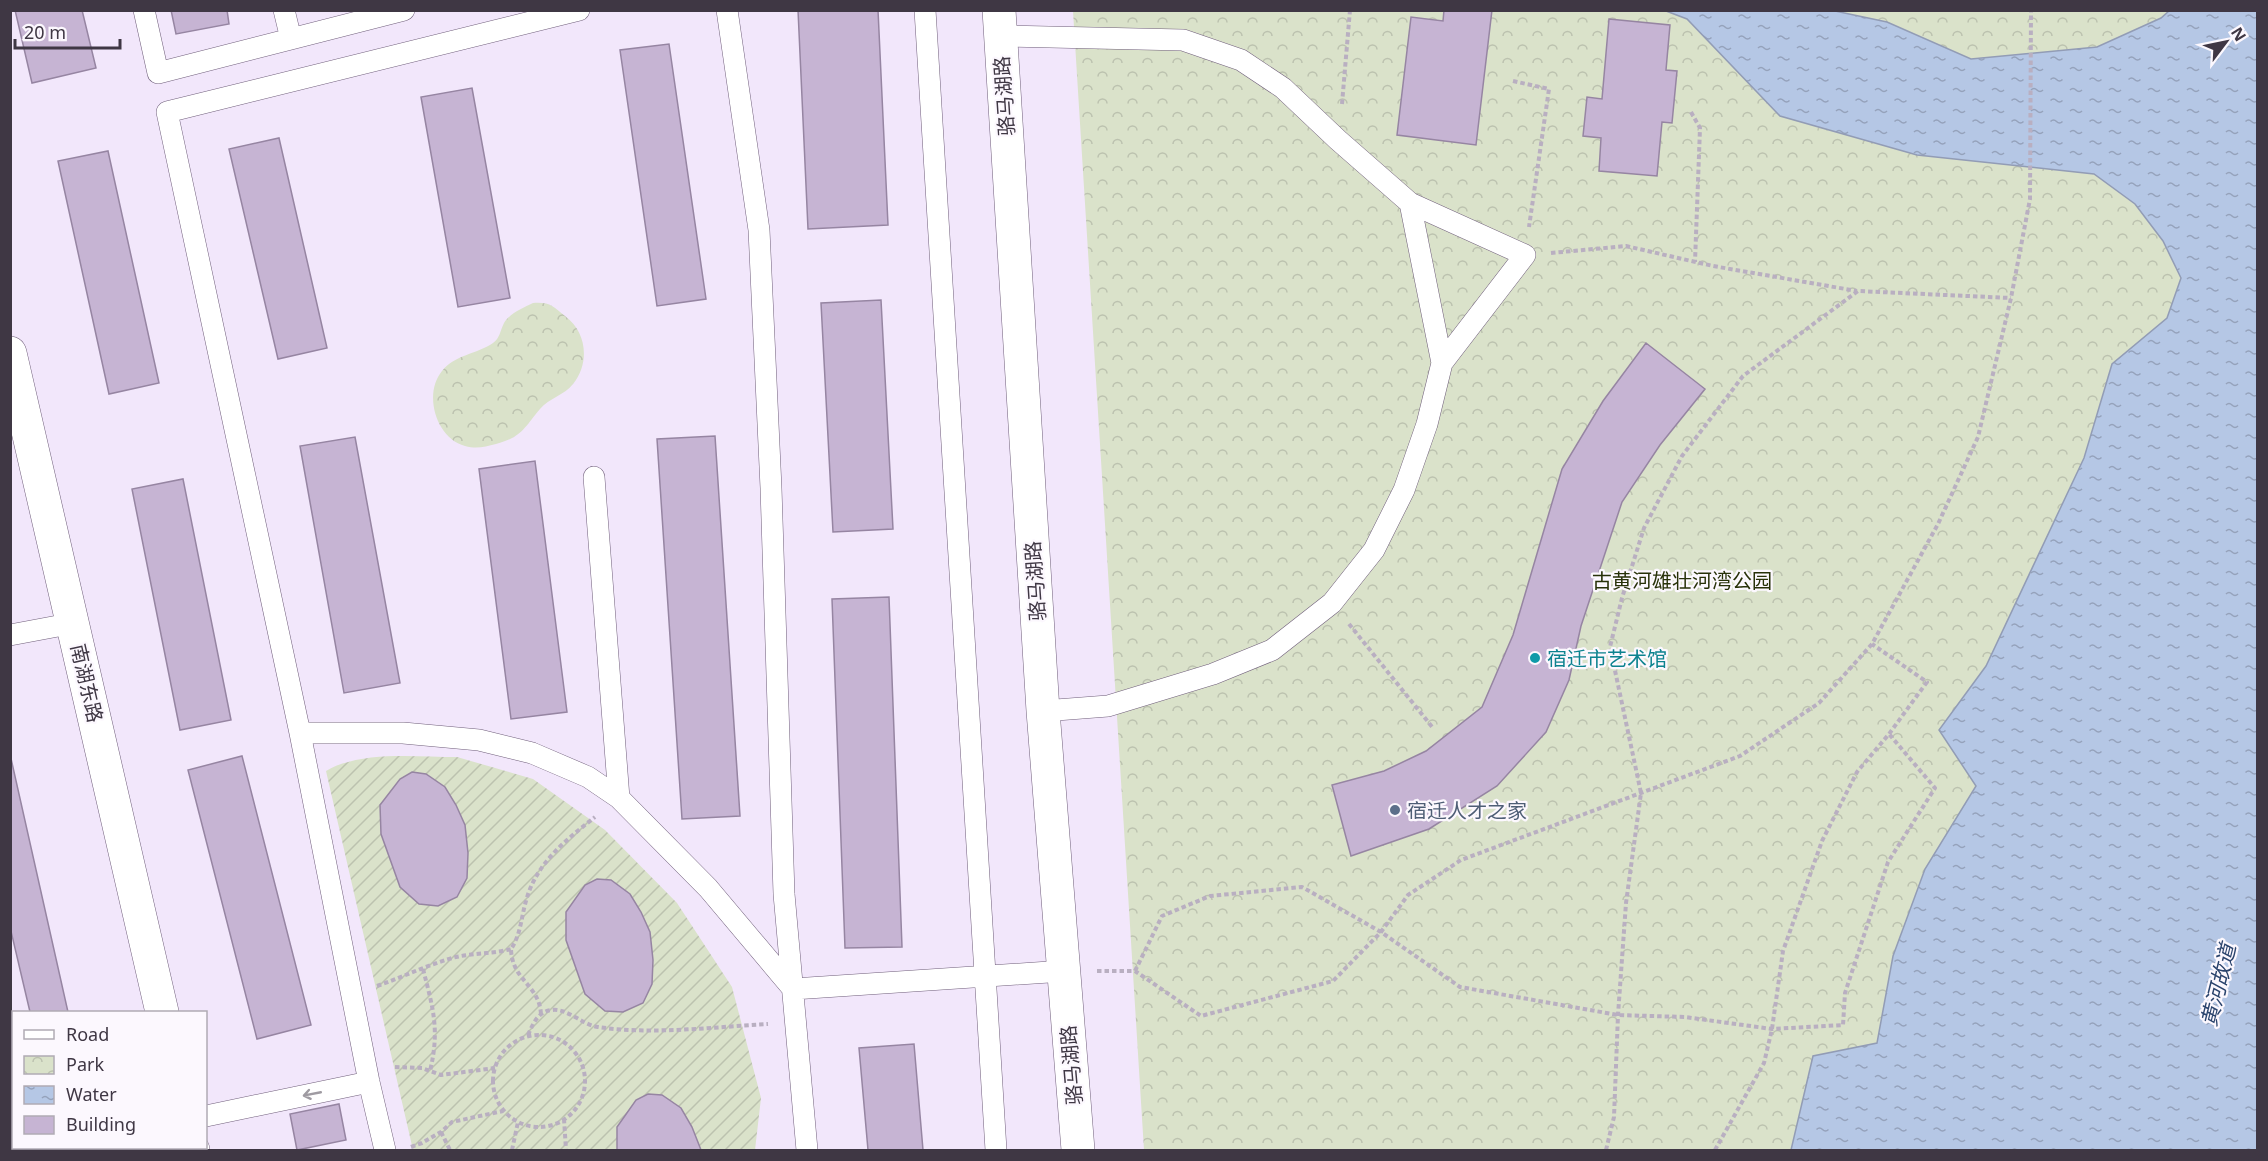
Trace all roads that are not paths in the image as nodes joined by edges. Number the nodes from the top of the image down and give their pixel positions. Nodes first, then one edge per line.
1 (144, 10) edge
2 (284, 10) edge
3 (404, 10) edge
4 (579, 10) edge
5 (728, 10) edge
6 (925, 10) edge
7 (1000, 23) edge
8 (291, 39) junction
9 (1410, 203) junction
10 (10, 353) edge
11 (1442, 363) junction
12 (594, 477) dead end
13 (74, 623) junction
14 (10, 634) edge
15 (1043, 711) junction
16 (300, 733) junction
17 (619, 798) junction
18 (1064, 971) junction
19 (984, 976) junction
20 (793, 988) junction
21 (162, 1011) edge
22 (368, 1076) junction
23 (207, 1116) edge
24 (804, 1146) edge
25 (384, 1150) edge
26 (996, 1150) edge
27 (1078, 1150) edge

1 - 8 lane
2 - 8 lane
3 - 8 lane
4 - 16 lane
5 - 20 lane
6 - 19 lane
7 - 9 lane
7 - 15 street, 骆马湖路
9 - 11 lane
9 - 11 lane
10 - 13 street, 南湖东路
11 - 15 lane
12 - 17 lane
13 - 14 lane
13 - 21 street, 南湖东路
15 - 18 street, 骆马湖路
16 - 17 lane
16 - 22 lane
17 - 20 lane
18 - 19 lane
18 - 27 street, 骆马湖路
19 - 20 lane
19 - 26 lane
20 - 24 lane
22 -> 23 lane
22 - 25 lane

